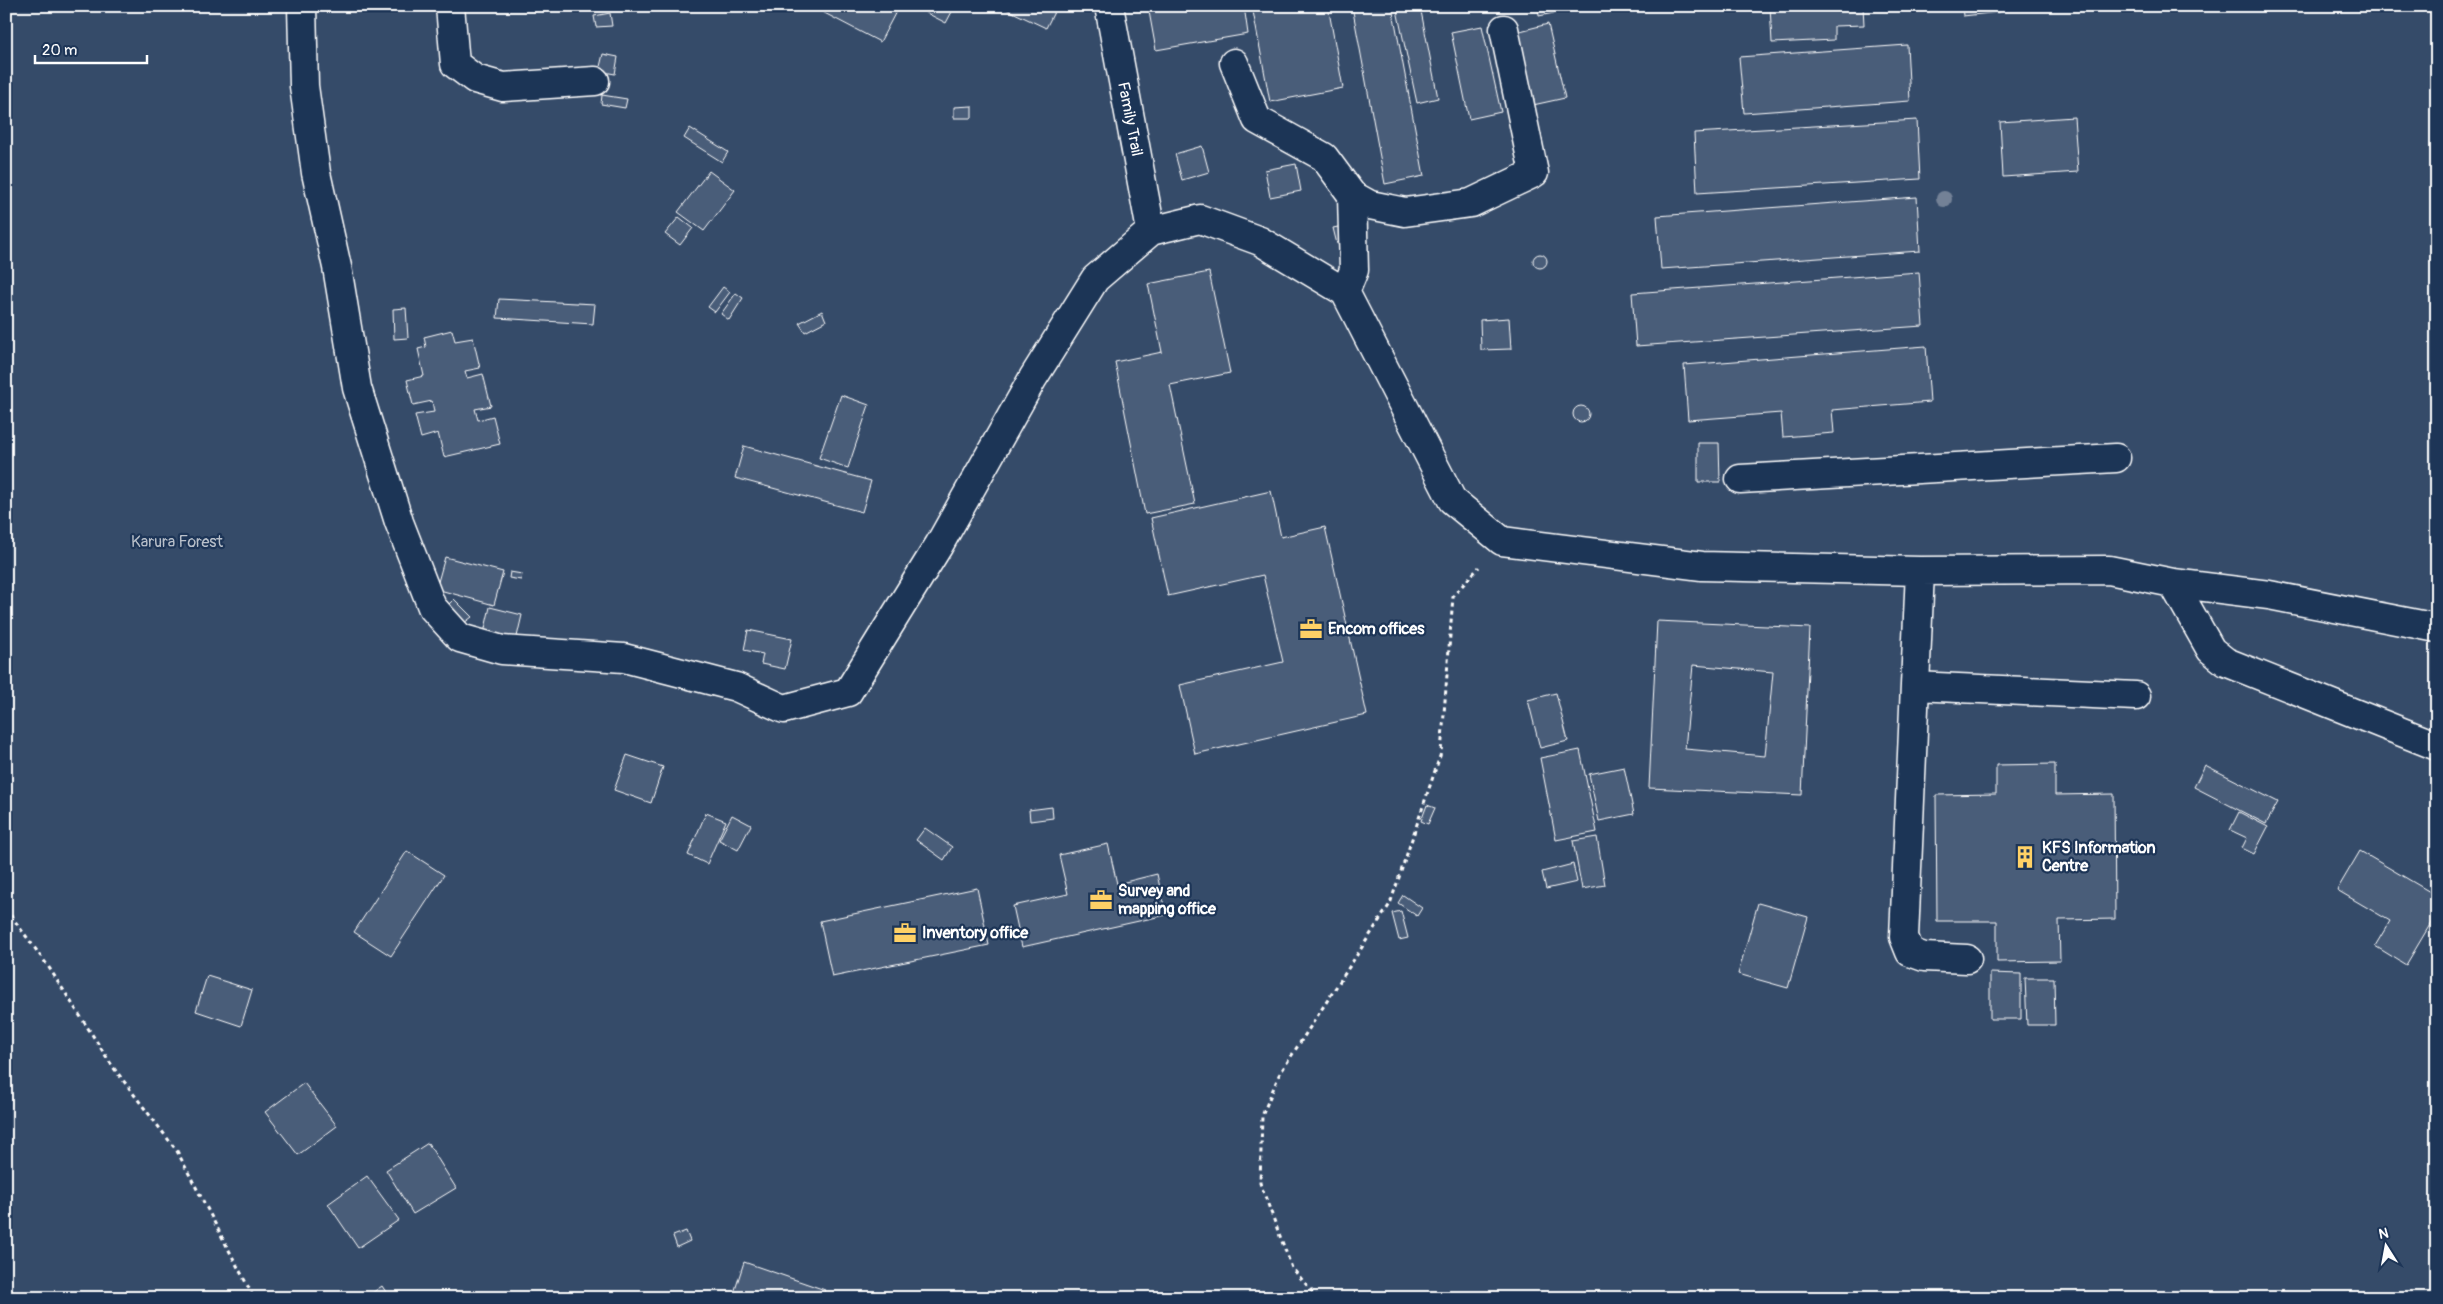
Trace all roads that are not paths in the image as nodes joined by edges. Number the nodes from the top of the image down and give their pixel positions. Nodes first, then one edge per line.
1 (302, 6) edge
2 (450, 6) edge
3 (1109, 6) edge
4 (1504, 29) dead end
5 (1234, 63) dead end
6 (595, 81) dead end
7 (1352, 195) junction
8 (1151, 231) junction
9 (1345, 292) junction
10 (2116, 458) dead end
11 (1740, 478) dead end
12 (1920, 571) junction
13 (2173, 583) junction
14 (2437, 628) edge
15 (1915, 686) junction
16 (2136, 696) dead end
17 (2437, 746) edge
18 (1967, 959) dead end

1 - 8 street
2 - 6 street
3 - 8 street, Family Trail
4 - 7 street
5 - 7 street
7 - 9 street
8 - 9 street
9 - 12 street
10 - 11 street
12 - 13 street
12 - 15 street
13 - 14 street
13 - 17 street
15 - 16 street
15 - 18 street

